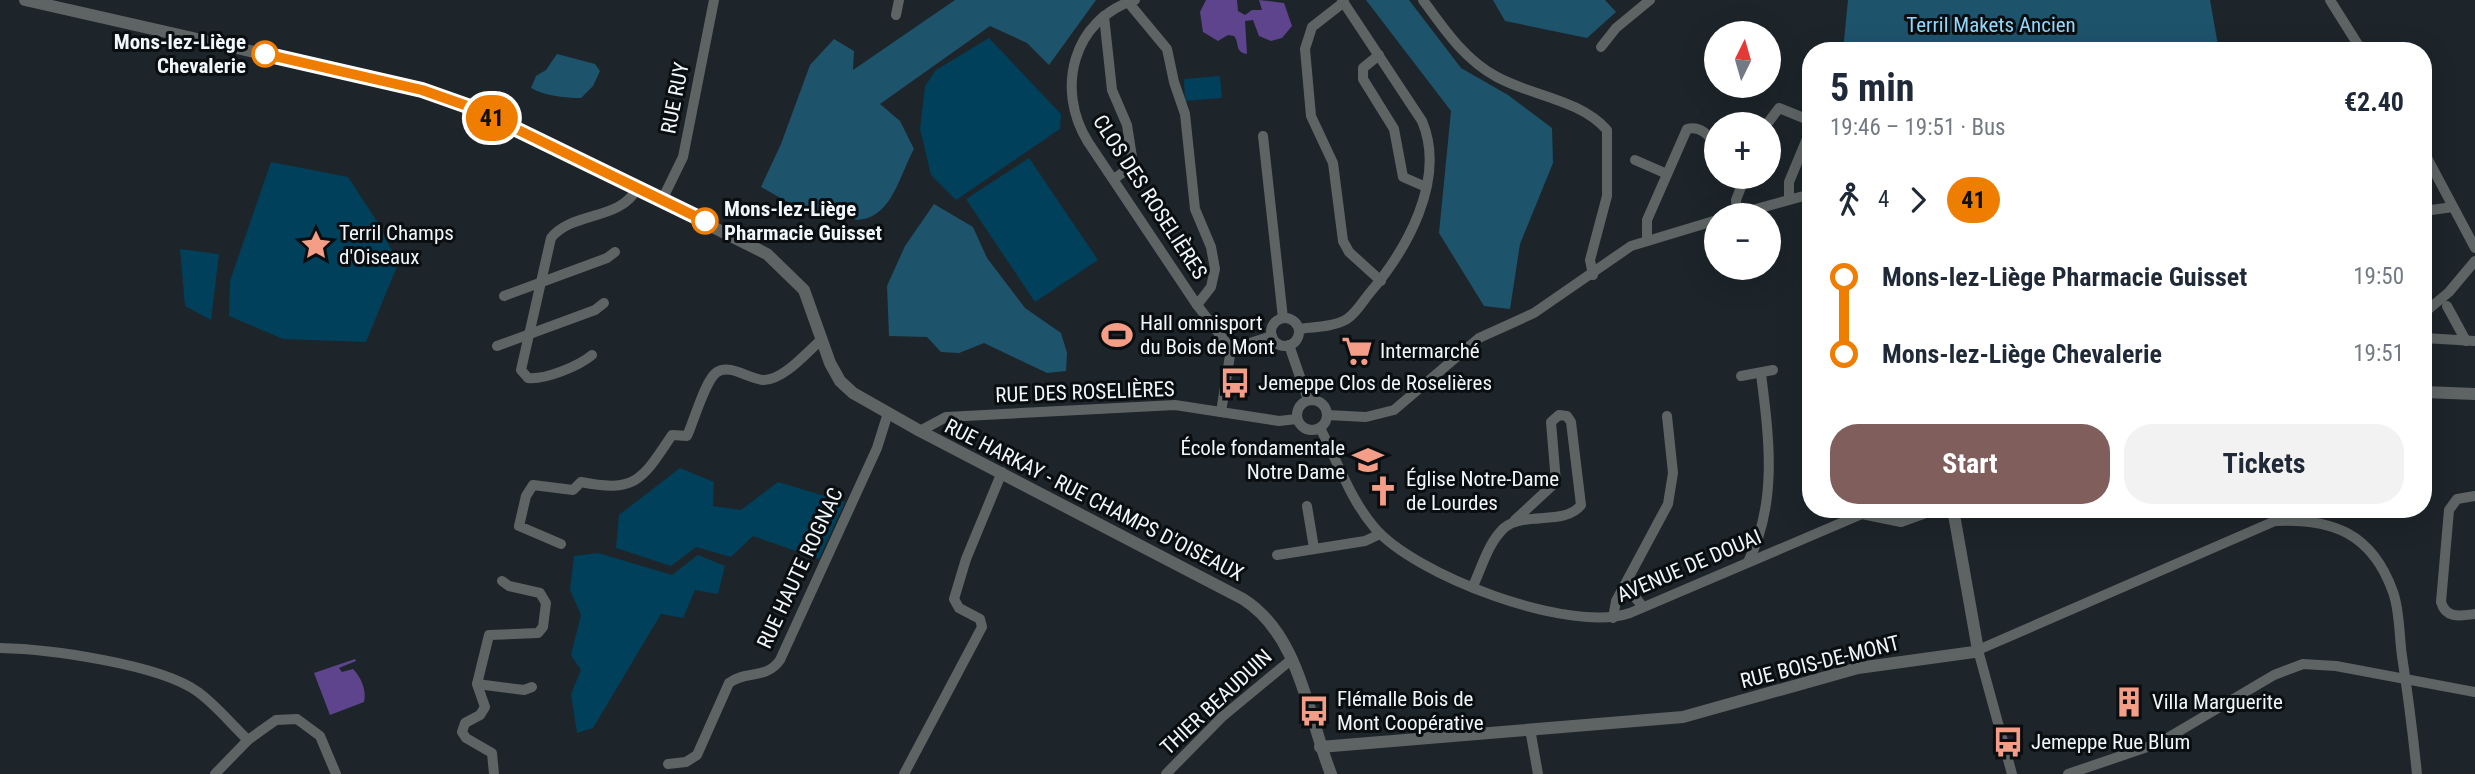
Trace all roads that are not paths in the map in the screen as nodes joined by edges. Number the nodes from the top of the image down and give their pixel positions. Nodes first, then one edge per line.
1 (25, 0) edge
2 (714, 0) edge
3 (899, 0) edge
4 (1423, 0) edge
5 (1650, 0) edge
6 (2330, 0) edge
7 (1132, 1) edge
8 (1343, 1) edge
9 (896, 15) dead end
10 (1104, 16) junction
11 (2356, 42) edge
12 (1601, 47) dead end
13 (1379, 55) junction
14 (1776, 112) edge
15 (1802, 117) edge
16 (1704, 132) edge
17 (1263, 136) dead end
18 (1802, 151) edge
19 (1635, 160) dead end
20 (2432, 167) edge
21 (1667, 174) junction
22 (1114, 179) junction
23 (1426, 187) junction
24 (637, 188) junction
25 (1802, 196) edge
26 (1789, 199) junction
27 (662, 200) junction
28 (1776, 203) edge
29 (2453, 207) junction
30 (2432, 210) edge
31 (1704, 224) edge
32 (1647, 241) junction
33 (2475, 248) edge
34 (615, 252) dead end
35 (2475, 261) edge
36 (1593, 275) junction
37 (1381, 281) junction
38 (539, 283) junction
39 (503, 296) dead end
40 (604, 303) dead end
41 (1197, 305) junction
42 (2432, 306) edge
43 (2447, 306) dead end
44 (1283, 318) junction
45 (1299, 329) junction
46 (527, 334) junction
47 (1272, 337) junction
48 (822, 339) junction
49 (2432, 339) edge
50 (2471, 341) edge
51 (1289, 345) junction
52 (497, 346) dead end
53 (1231, 349) junction
54 (592, 355) dead end
55 (1773, 370) dead end
56 (1761, 374) junction
57 (1741, 376) dead end
58 (2432, 392) edge
59 (2475, 394) edge
60 (1308, 400) junction
61 (1221, 412) junction
62 (888, 413) junction
63 (1327, 415) junction
64 (1667, 416) dead end
65 (1297, 419) junction
66 (1320, 428) junction
67 (920, 431) junction
68 (1002, 472) junction
69 (2475, 496) edge
70 (1307, 506) dead end
71 (1854, 518) edge
72 (1888, 518) edge
73 (1912, 518) edge
74 (1955, 518) edge
75 (1516, 520) junction
76 (1380, 534) junction
77 (1758, 534) junction
78 (561, 544) dead end
79 (1314, 548) junction
80 (1779, 549) junction
81 (1277, 555) dead end
82 (1748, 563) junction
83 (502, 581) dead end
84 (1625, 585) junction
85 (1473, 586) junction
86 (1643, 607) junction
87 (2475, 614) edge
88 (1613, 618) junction
89 (0, 648) edge
90 (1978, 650) junction
91 (1292, 659) junction
92 (2406, 680) junction
93 (477, 684) junction
94 (532, 687) dead end
95 (2475, 692) edge
96 (1530, 729) junction
97 (248, 740) junction
98 (1320, 747) junction
99 (668, 764) dead end
100 (215, 774) edge
101 (336, 774) edge
102 (494, 774) edge
103 (904, 774) edge
104 (1166, 774) edge
105 (1331, 774) edge
106 (1538, 774) edge
107 (2012, 774) edge
108 (2068, 774) edge
109 (2417, 774) edge

1 - 24 street
2 - 27 street, RUE RUY
3 - 9 street
4 - 36 street
5 - 12 street
6 - 11 street
7 - 10 street, CLOS DES ROSELIÈRES
7 - 41 street
8 - 13 street
8 - 37 street
10 - 22 street
10 - 22 street, CLOS DES ROSELIÈRES
13 - 23 street
13 - 23 street
14 - 15 street
16 - 21 street
17 - 44 street
18 - 26 street
19 - 21 street
20 - 29 street
21 - 32 street
22 - 41 street, CLOS DES ROSELIÈRES
23 - 37 street
24 - 27 street
24 - 38 street
25 - 26 street
26 - 28 street
27 - 48 street, RUE HARKAY - RUE CHAMPS D'OISEAUX
29 - 30 street
29 - 33 street
31 - 32 street
32 - 36 street
34 - 38 street
35 - 42 street
36 - 63 street
37 - 45 street
38 - 39 street
38 - 46 street
40 - 46 street
41 - 53 street, CLOS DES ROSELIÈRES
43 - 50 street
44 - 45 street
44 - 47 street
45 - 51 street
46 - 52 street
46 - 54 street
47 - 51 street
47 - 53 street
48 - 62 street, RUE HARKAY - RUE CHAMPS D'OISEAUX
48 - 78 street
49 - 50 street
51 - 60 street
53 - 61 street
55 - 56 street
56 - 57 street
56 - 77 street
58 - 59 street
60 - 63 street
60 - 65 street
61 - 65 street, RUE DES ROSELIÈRES
61 - 67 street, RUE DES ROSELIÈRES
62 - 67 street, RUE HARKAY - RUE CHAMPS D'OISEAUX
62 - 99 street, RUE HAUTE ROGNAC
63 - 66 street
64 - 84 street
65 - 66 street
66 - 76 street, AVENUE DE DOUAI
67 - 68 street, RUE HARKAY - RUE CHAMPS D'OISEAUX
68 - 91 street, RUE HARKAY - RUE CHAMPS D'OISEAUX
68 - 103 street
69 - 87 street
70 - 79 street
71 - 80 street, AVENUE DE DOUAI
72 - 73 street, AVENUE DE DOUAI
74 - 90 street
75 - 75 street
75 - 85 street
76 - 79 street
76 - 85 street, AVENUE DE DOUAI
77 - 80 street
77 - 82 street
79 - 81 street
80 - 82 street, AVENUE DE DOUAI
82 - 86 street, AVENUE DE DOUAI
83 - 93 street
84 - 86 street
84 - 88 street
85 - 88 street, AVENUE DE DOUAI
86 - 88 street, AVENUE DE DOUAI
89 - 97 street
90 - 92 street, RUE BOIS-DE-MONT
90 - 96 street, RUE BOIS-DE-MONT
90 - 107 street
91 - 98 street, RUE HARKAY - RUE CHAMPS D'OISEAUX
91 - 104 street, THIER BEAUDUIN
92 - 95 street
92 - 108 street
92 - 109 street, RUE BOIS-DE-MONT
93 - 94 street
93 - 102 street
96 - 98 street, RUE BOIS-DE-MONT
96 - 106 street
97 - 100 street
97 - 101 street
98 - 105 street, RUE HARKAY - RUE CHAMPS D'OISEAUX

